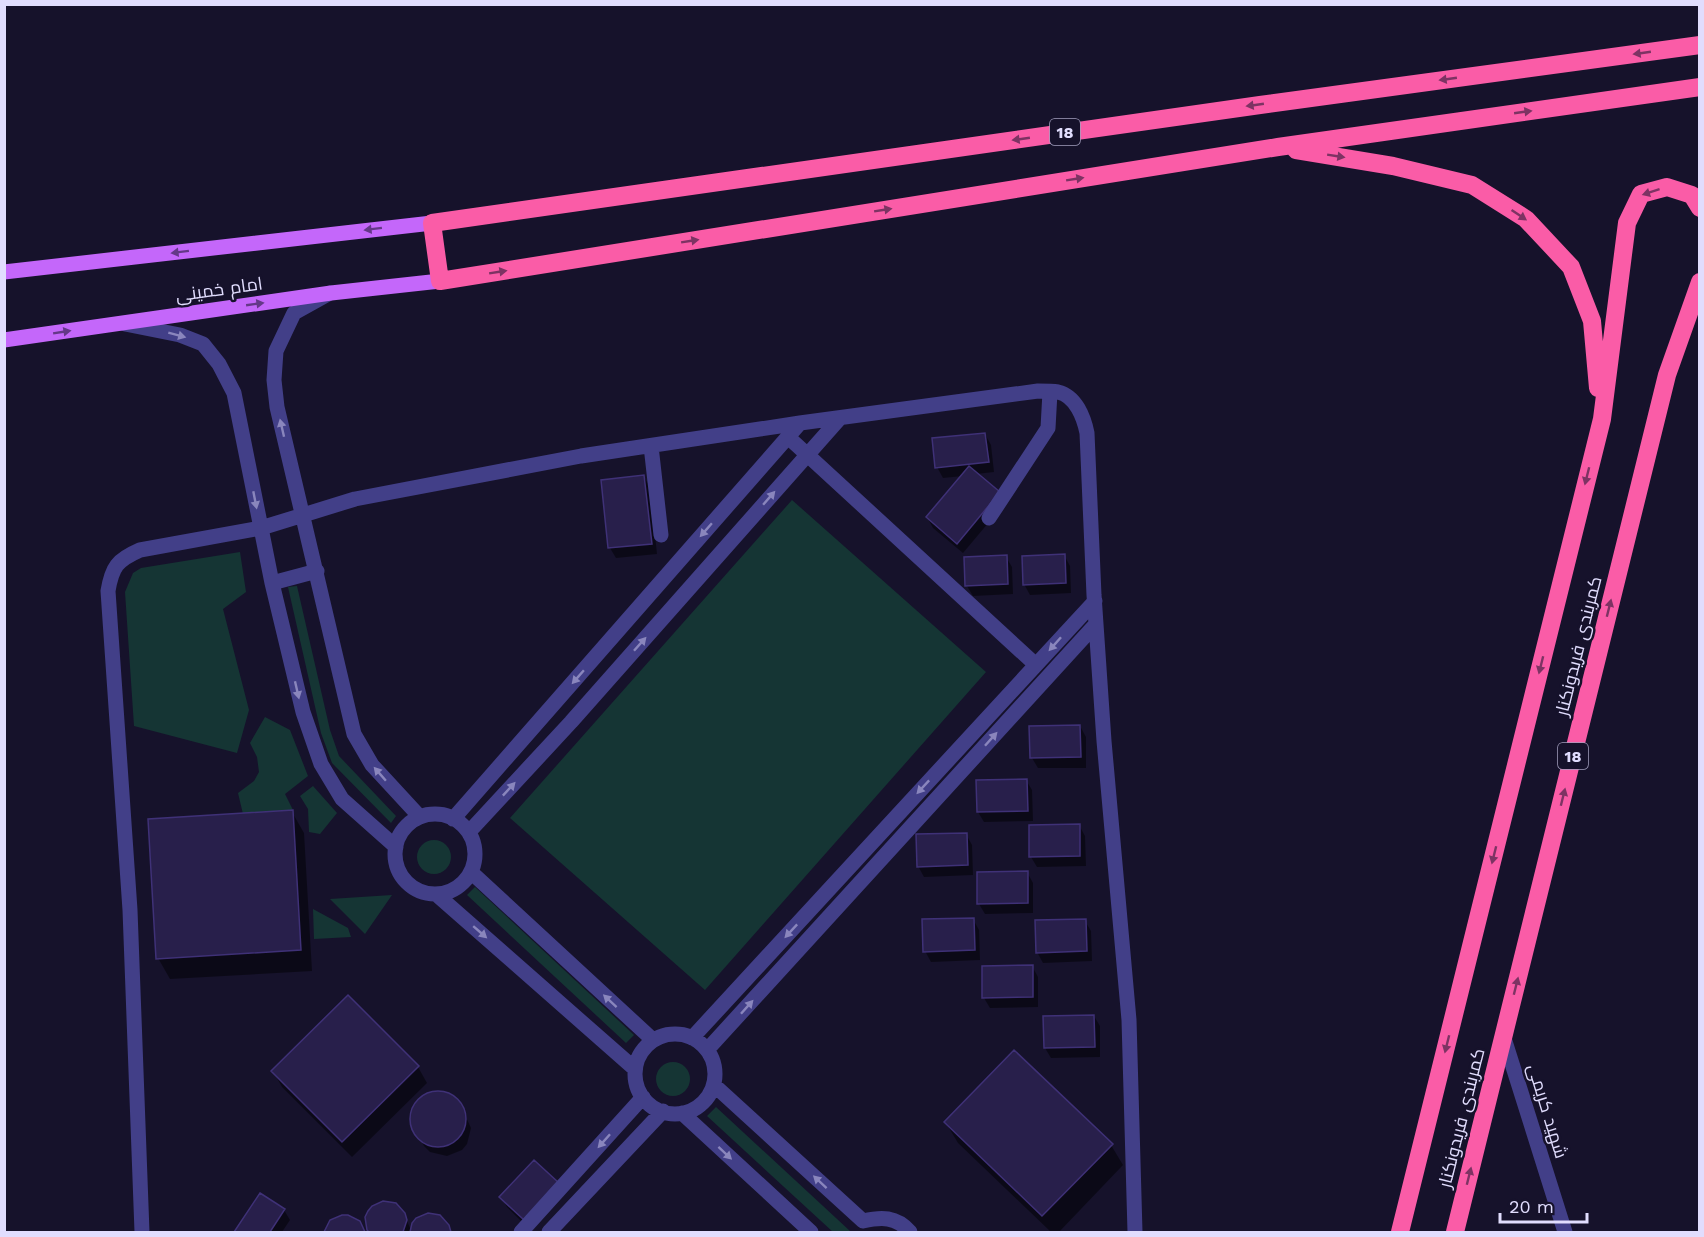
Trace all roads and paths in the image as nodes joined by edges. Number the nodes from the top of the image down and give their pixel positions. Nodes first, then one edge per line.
1 (1700, 45) edge
2 (1700, 87) edge
3 (1278, 147) junction
4 (1700, 208) edge
5 (432, 223) junction
6 (4, 272) edge
7 (440, 281) junction
8 (1699, 281) edge
9 (332, 293) junction
10 (119, 323) junction
11 (4, 340) edge
12 (1050, 392) junction
13 (840, 418) junction
14 (1602, 419) junction
15 (800, 423) junction
16 (788, 437) junction
17 (651, 446) junction
18 (807, 455) junction
19 (303, 515) junction
20 (988, 518) dead end
21 (261, 528) junction
22 (661, 535) dead end
23 (317, 571) junction
24 (272, 583) junction
25 (1095, 601) junction
26 (636, 610) junction
27 (1096, 624) junction
28 (656, 626) junction
29 (1036, 665) junction
30 (551, 707) junction
31 (571, 722) junction
32 (420, 817) junction
33 (453, 819) junction
34 (469, 832) junction
35 (870, 845) junction
36 (396, 847) junction
37 (884, 857) junction
38 (471, 872) junction
39 (436, 894) junction
40 (763, 961) junction
41 (778, 973) junction
42 (1503, 1035) junction
43 (692, 1038) junction
44 (653, 1040) junction
45 (707, 1050) junction
46 (635, 1069) junction
47 (714, 1085) junction
48 (643, 1097) junction
49 (663, 1112) junction
50 (682, 1113) junction
51 (142, 1233) edge
52 (521, 1233) edge
53 (549, 1233) edge
54 (811, 1233) edge
55 (910, 1233) edge
56 (1135, 1233) edge
57 (1400, 1233) edge
58 (1455, 1233) edge
59 (1565, 1233) edge

1 -> 5 highway, 18
3 -> 2 highway
7 -> 3 highway
3 -> 14 highway
4 -> 14 highway
5 -> 6 main road
5 - 7 highway
7 - 9 main road, امام خمینی
42 -> 8 highway, کمربندی فریدونکنار / 18
10 -> 9 main road, امام خمینی
19 -> 9 street
11 -> 10 main road, امام خمینی
10 -> 21 street
12 - 13 street
12 - 20 street
12 - 25 street
13 - 15 street
13 - 18 street
14 -> 57 highway, کمربندی فریدونکنار
15 - 16 street
15 - 17 street
16 - 18 street
16 -> 26 street
17 - 19 street
17 - 22 street
28 -> 18 street
18 - 29 street
19 - 21 street
19 - 23 street
21 - 24 street
21 - 51 street
23 - 24 street
32 -> 23 street
24 -> 36 street
25 - 27 street
25 -> 29 street
26 - 28 street
26 -> 30 street
37 -> 27 street
27 - 56 street
31 -> 28 street
29 -> 35 street
30 - 31 street
30 - 33 street
34 -> 31 street
32 - 33 street
32 - 36 street
33 - 34 street
34 - 38 street
35 - 37 street
35 -> 40 street
36 - 39 street
37 - 41 street
38 - 39 street
44 -> 38 street
39 -> 46 street
40 - 41 street
40 - 43 street
45 -> 41 street
58 -> 42 highway, کمربندی فریدونکنار / 18
42 - 59 street, شهید کریمی
43 - 44 street
43 - 45 street
44 - 46 street
45 - 47 street
46 - 48 street
47 - 50 street
55 -> 47 street
48 - 49 street
48 -> 52 street
49 - 50 street
49 - 53 street
50 -> 54 street

